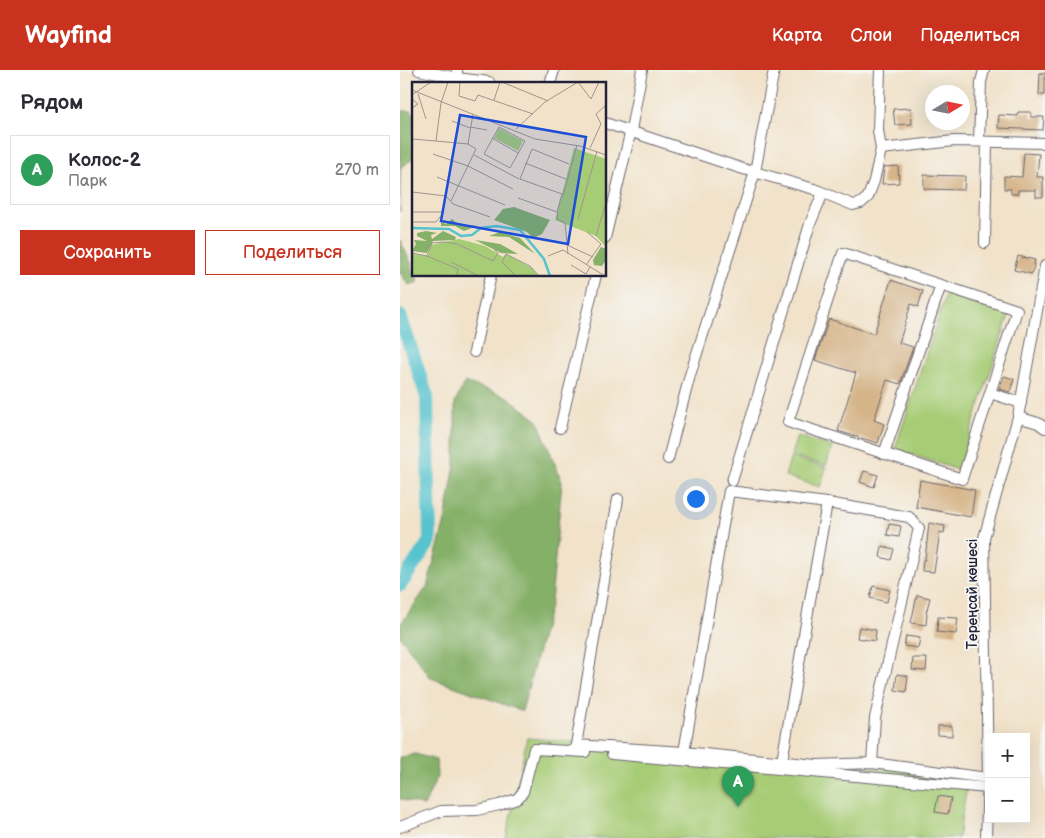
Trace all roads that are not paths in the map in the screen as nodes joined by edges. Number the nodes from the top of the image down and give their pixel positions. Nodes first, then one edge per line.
1 (419, 70) edge
2 (642, 70) edge
3 (774, 70) edge
4 (880, 70) edge
5 (984, 70) edge
6 (457, 74) edge
7 (489, 82) edge
8 (606, 122) edge
9 (631, 130) junction
10 (983, 142) junction
11 (1045, 143) edge
12 (880, 149) junction
13 (755, 172) junction
14 (823, 193) junction
15 (606, 234) edge
16 (985, 243) dead end
17 (1045, 266) edge
18 (491, 276) edge
19 (596, 276) edge
20 (941, 285) junction
21 (474, 352) dead end
22 (990, 394) junction
23 (1021, 403) junction
24 (1018, 417) junction
25 (560, 428) dead end
26 (1045, 428) edge
27 (884, 454) junction
28 (668, 459) dead end
29 (732, 481) dead end
30 (618, 499) dead end
31 (827, 503) junction
32 (684, 752) junction
33 (782, 761) junction
34 (872, 763) junction
35 (988, 778) edge
36 (985, 782) edge
37 (985, 783) edge
38 (987, 823) edge
39 (400, 827) edge
40 (986, 838) edge

1 - 6 street
2 - 9 street
3 - 13 street
4 - 12 street
5 - 10 street
6 - 7 street
8 - 9 street
9 - 13 street
9 - 15 street
10 - 11 street
10 - 12 street
10 - 16 street
12 - 14 street
13 - 14 street
13 - 28 street
14 - 29 street
17 - 23 street, Тереңсай көшесі
18 - 21 street
19 - 25 street
20 - 22 street
20 - 27 street
20 - 27 street
22 - 23 street
22 - 27 street
23 - 24 street, Тереңсай көшесі
24 - 26 street
24 - 35 street, Тереңсай көшесі
30 - 32 street
31 - 32 street
31 - 33 street
31 - 34 street
32 - 33 street
33 - 34 street
34 - 36 street
37 - 39 street
38 - 40 street, Тереңсай көшесі

